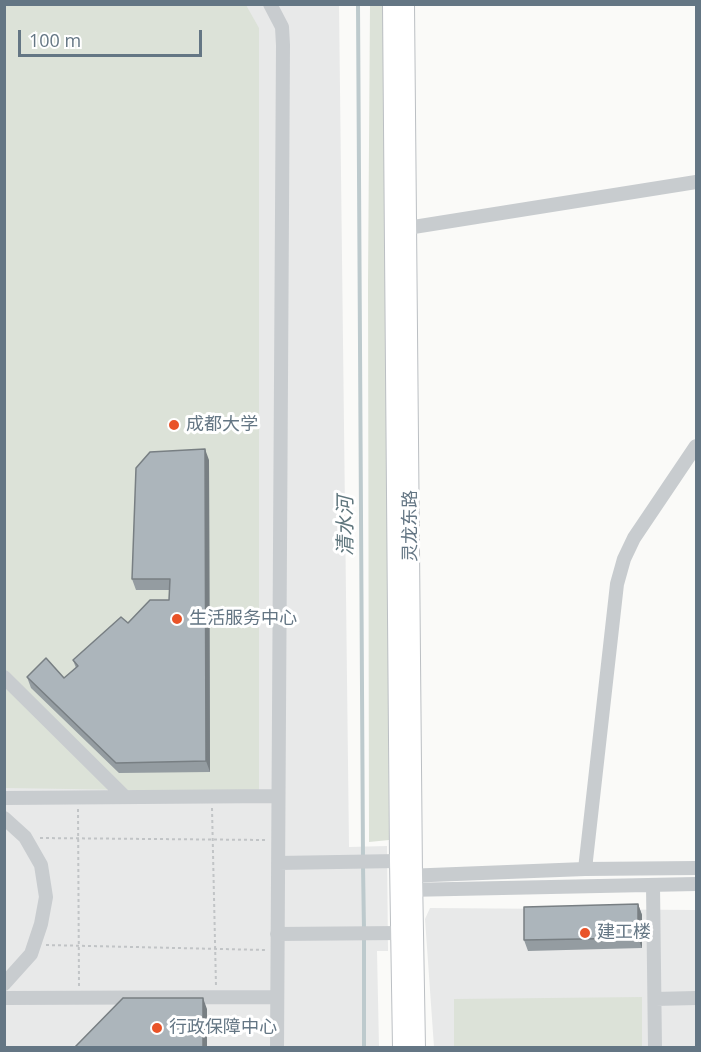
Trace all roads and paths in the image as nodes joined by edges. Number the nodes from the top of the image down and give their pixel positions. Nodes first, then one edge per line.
1 (270, 4) edge
2 (391, 4) edge
3 (406, 4) edge
4 (696, 187) edge
5 (410, 227) junction
6 (393, 231) junction
7 (696, 446) edge
8 (4, 677) edge
9 (211, 796) junction
10 (278, 796) junction
11 (78, 797) junction
12 (125, 797) junction
13 (4, 798) edge
14 (4, 818) edge
15 (26, 837) junction
16 (278, 841) junction
17 (278, 863) junction
18 (696, 868) edge
19 (585, 869) junction
20 (400, 876) junction
21 (696, 884) edge
22 (652, 886) junction
23 (391, 933) junction
24 (277, 934) junction
25 (34, 944) junction
26 (277, 951) junction
27 (4, 984) edge
28 (277, 997) junction
29 (4, 998) edge
30 (80, 998) junction
31 (216, 998) junction
32 (696, 998) edge
33 (655, 999) junction
34 (277, 1047) edge
35 (401, 1047) edge
36 (417, 1047) edge
37 (656, 1047) edge

1 - 10 street
2 - 6 main road, 灵龙东路
3 - 5 main road, 灵龙东路
4 - 5 street
5 - 6 street
5 - 20 main road, 灵龙东路
6 - 20 main road, 灵龙东路
7 - 19 street
8 - 12 street
9 - 10 street
9 - 12 street
9 - 31 path
10 - 16 street
11 - 12 street
11 - 13 street
11 - 30 path
14 - 15 street
15 - 16 path
15 - 25 street
16 - 17 street
17 - 20 street
17 - 24 street
18 - 19 street
19 - 20 street
20 - 22 street
20 - 23 main road, 灵龙东路
20 - 36 main road, 灵龙东路
21 - 22 street
22 - 33 street
23 - 24 street
23 - 35 main road, 灵龙东路
24 - 26 street
25 - 26 path
25 - 27 street
26 - 28 street
28 - 31 street
28 - 34 street
29 - 30 street
30 - 31 street
32 - 33 street
33 - 37 street

